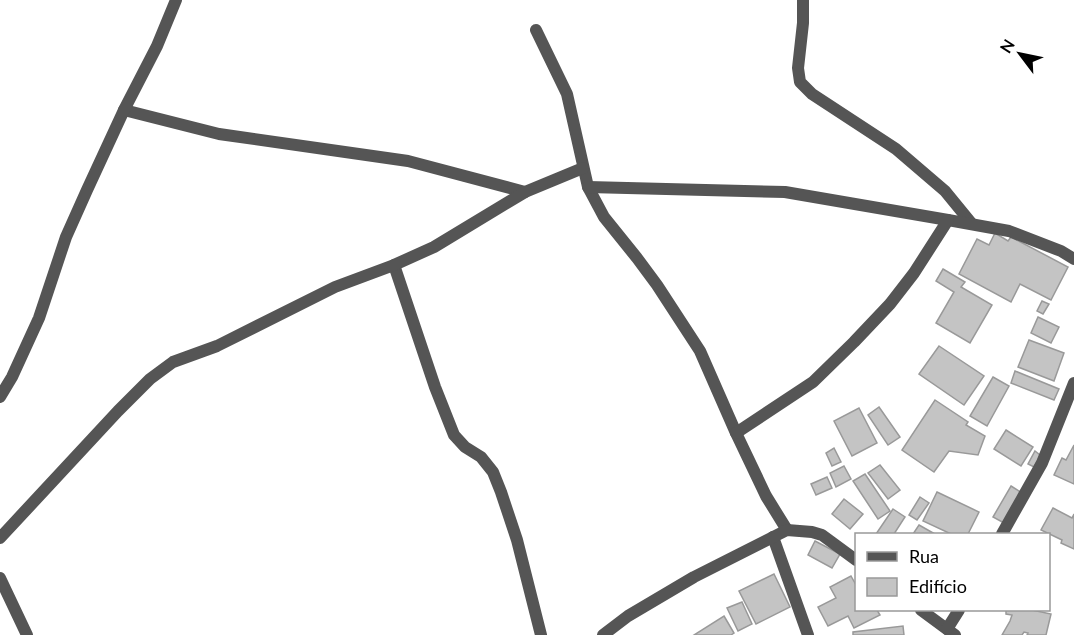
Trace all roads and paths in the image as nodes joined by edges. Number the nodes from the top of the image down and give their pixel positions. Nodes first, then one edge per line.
1 (176, 0) edge
2 (802, 0) edge
3 (536, 30) dead end
4 (124, 110) junction
5 (584, 168) junction
6 (588, 187) junction
7 (525, 192) junction
8 (948, 220) junction
9 (972, 224) junction
10 (1074, 259) edge
11 (394, 265) junction
12 (1074, 383) edge
13 (0, 397) edge
14 (736, 434) junction
15 (787, 530) junction
16 (1003, 533) edge
17 (773, 537) junction
18 (0, 538) edge
19 (855, 559) edge
20 (0, 578) edge
21 (924, 611) edge
22 (958, 611) edge
23 (951, 632) edge
24 (27, 635) edge
25 (541, 635) edge
26 (603, 635) edge
27 (808, 635) edge

1 - 4 street
2 - 9 street
3 - 5 street
4 - 7 street
4 - 13 street
5 - 6 street
5 - 7 street
6 - 8 street
6 - 14 street
7 - 11 street
8 - 9 street
8 - 14 street
9 - 10 street
11 - 18 street
11 - 25 street
12 - 16 street
14 - 15 street
15 - 17 street
15 - 19 street
17 - 26 street
17 - 27 street
20 - 24 street
21 - 23 street
22 - 23 street

